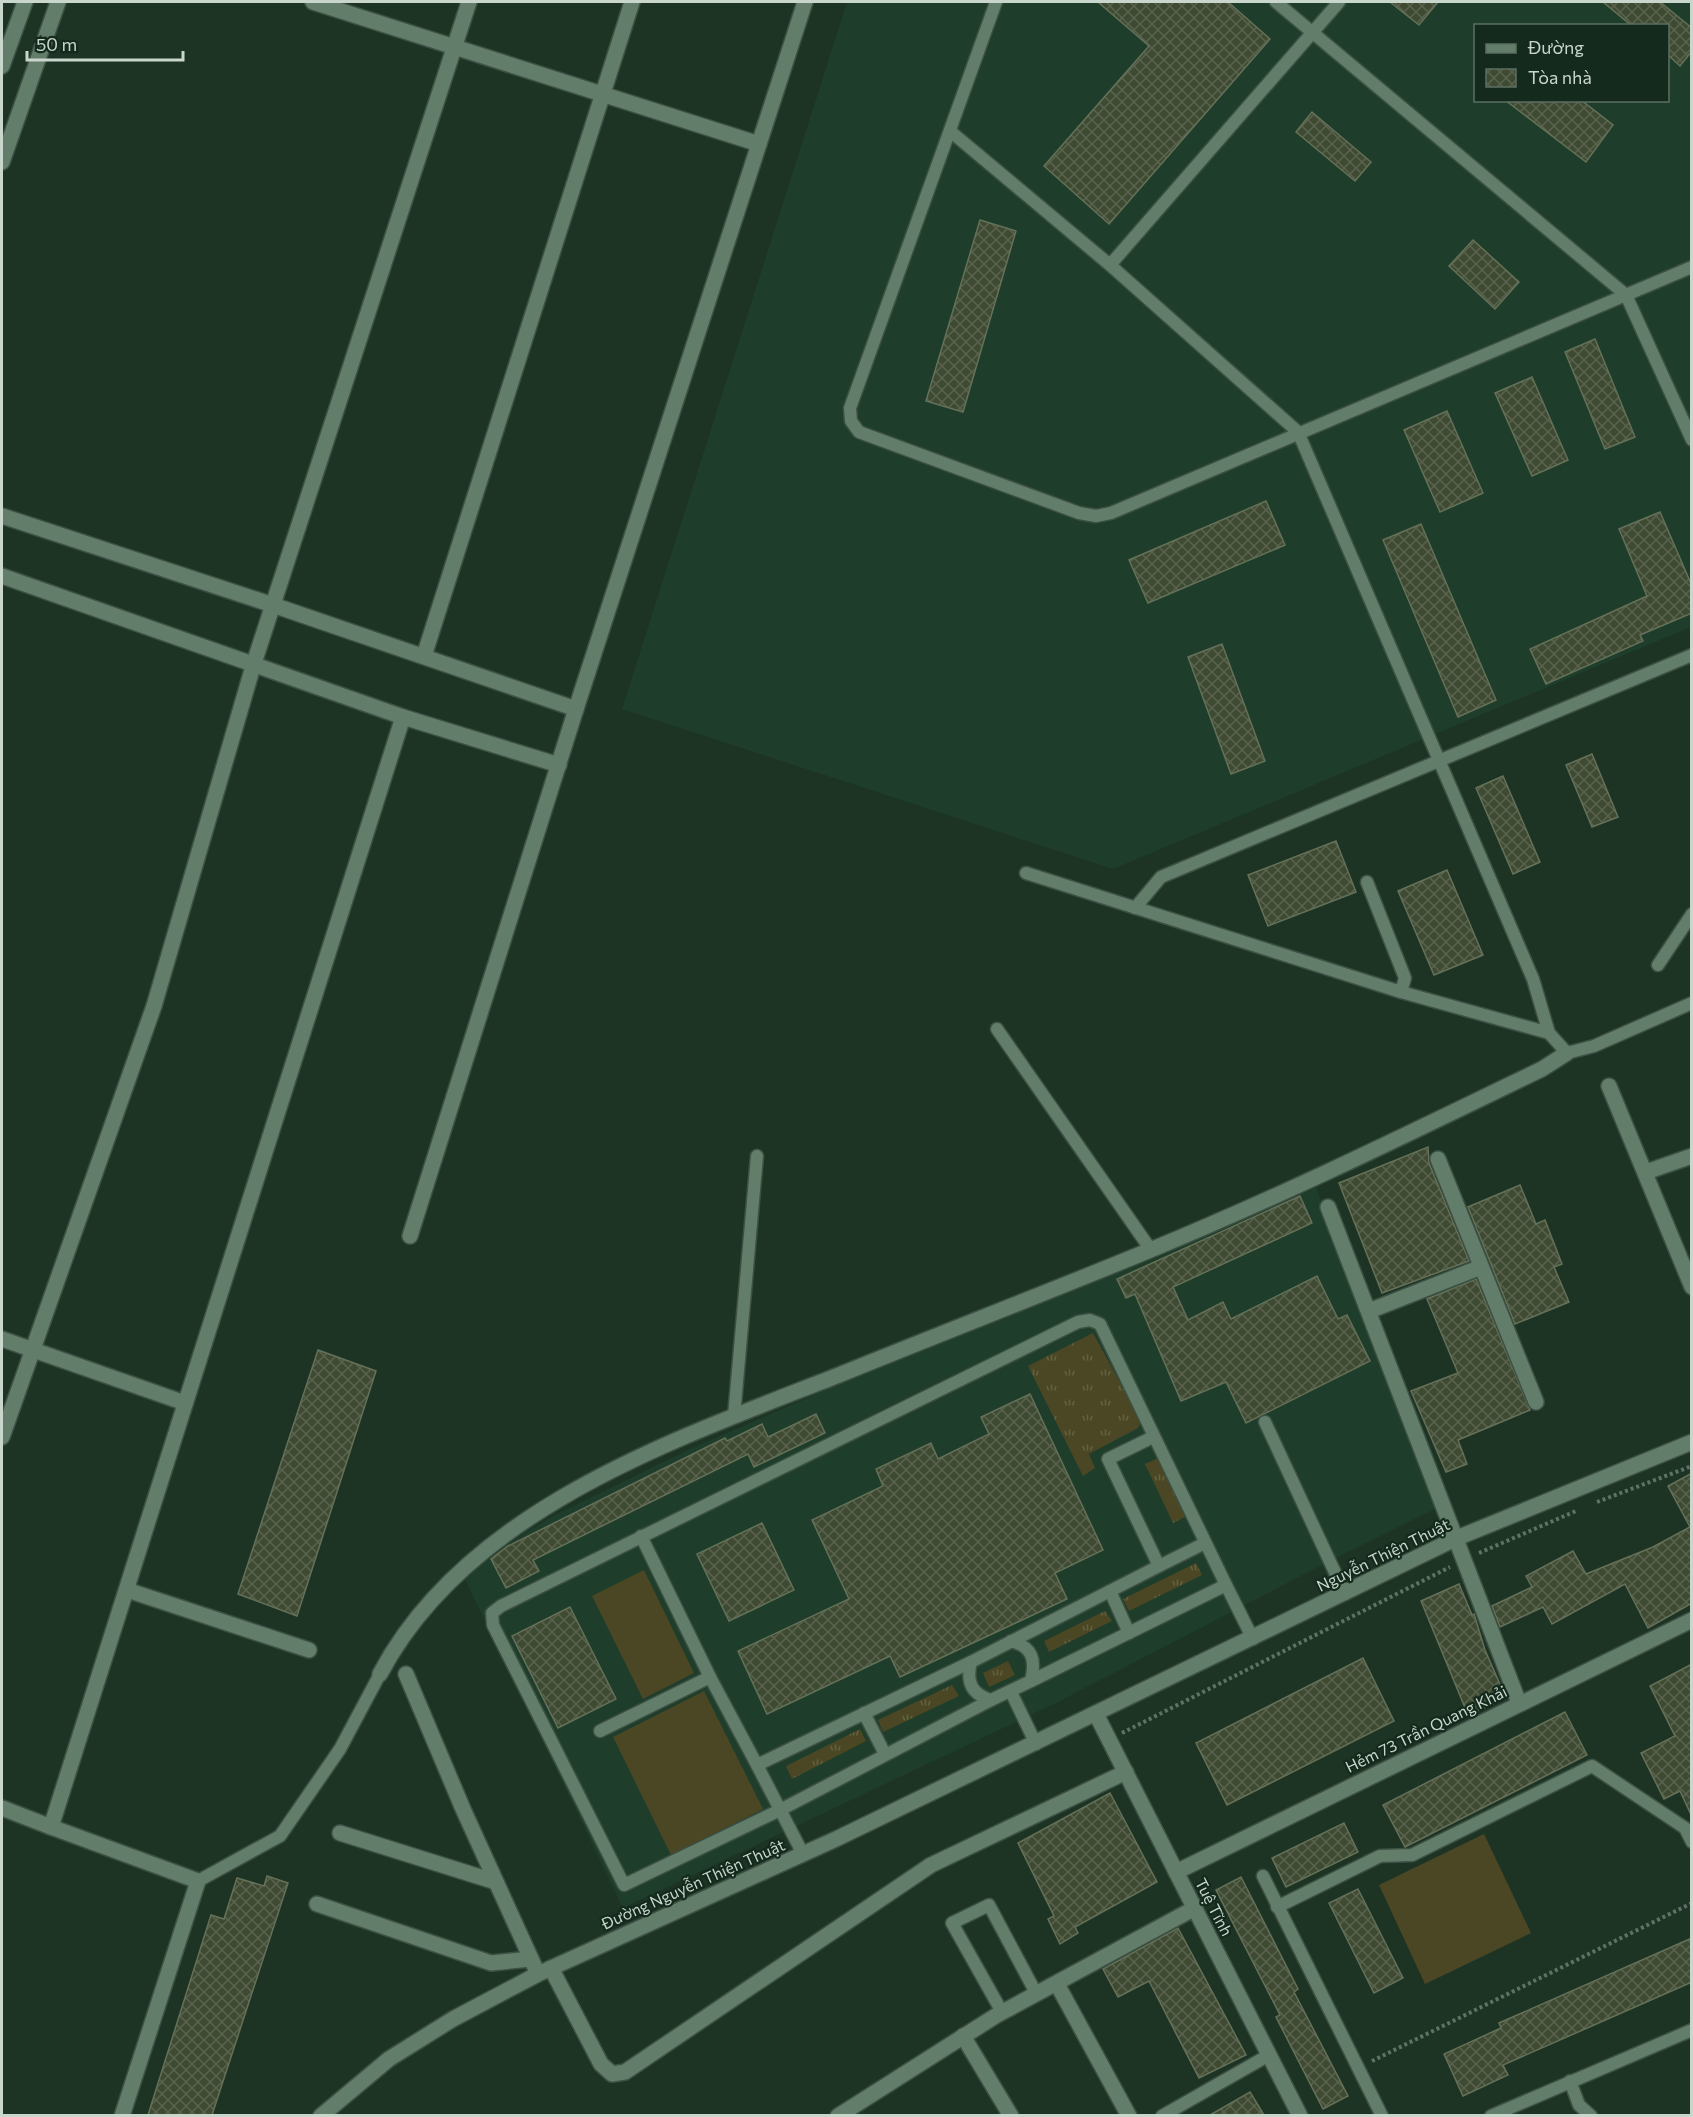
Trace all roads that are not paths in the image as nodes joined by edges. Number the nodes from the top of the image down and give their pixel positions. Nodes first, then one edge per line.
1 (25, 2) edge
2 (58, 2) edge
3 (313, 2) edge
4 (469, 2) edge
5 (632, 2) edge
6 (805, 2) edge
7 (996, 2) edge
8 (1276, 2) edge
9 (1339, 2) edge
10 (1313, 31) junction
11 (454, 48) junction
12 (2, 66) edge
13 (601, 94) junction
14 (950, 131) junction
15 (759, 144) junction
16 (2, 162) edge
17 (1110, 265) junction
18 (1692, 267) edge
19 (1626, 295) junction
20 (1298, 432) junction
21 (1692, 440) edge
22 (2, 516) edge
23 (2, 576) edge
24 (273, 605) junction
25 (1692, 655) edge
26 (424, 657) junction
27 (254, 663) junction
28 (576, 708) junction
29 (403, 717) junction
30 (1441, 761) junction
31 (559, 765) junction
32 (1026, 873) dead end
33 (1366, 882) dead end
34 (1135, 908) junction
35 (1692, 914) edge
36 (1658, 965) dead end
37 (1401, 992) junction
38 (1692, 1003) edge
39 (997, 1029) dead end
40 (1549, 1033) junction
41 (1567, 1053) junction
42 (1609, 1086) dead end
43 (756, 1156) dead end
44 (1692, 1156) edge
45 (1438, 1159) dead end
46 (1646, 1172) junction
47 (1328, 1207) dead end
48 (410, 1236) dead end
49 (1151, 1250) junction
50 (1481, 1267) junction
51 (1692, 1287) edge
52 (1369, 1311) junction
53 (2, 1339) edge
54 (32, 1350) junction
55 (1536, 1402) dead end
56 (185, 1403) junction
57 (734, 1416) junction
58 (1265, 1422) dead end
59 (2, 1437) edge
60 (1154, 1437) junction
61 (1692, 1442) edge
62 (641, 1536) junction
63 (1456, 1538) junction
64 (1205, 1543) junction
65 (1159, 1566) junction
66 (1226, 1585) junction
67 (127, 1590) junction
68 (1110, 1591) junction
69 (1345, 1594) junction
70 (1692, 1620) edge
71 (1129, 1633) junction
72 (1253, 1639) junction
73 (1011, 1641) junction
74 (309, 1650) dead end
75 (971, 1662) junction
76 (380, 1674) joint
77 (406, 1674) dead end
78 (710, 1677) junction
79 (1031, 1681) junction
80 (1011, 1692) junction
81 (991, 1700) junction
82 (1519, 1703) junction
83 (864, 1713) junction
84 (1096, 1714) junction
85 (600, 1731) dead end
86 (1036, 1744) junction
87 (885, 1754) junction
88 (757, 1765) junction
89 (1126, 1772) junction
90 (2, 1808) edge
91 (780, 1810) junction
92 (51, 1827) junction
93 (340, 1833) dead end
94 (1692, 1842) edge
95 (803, 1854) junction
96 (1176, 1872) junction
97 (1263, 1876) dead end
98 (198, 1881) junction
99 (496, 1882) junction
100 (316, 1904) dead end
101 (1277, 1906) junction
102 (1195, 1908) junction
103 (531, 1959) junction
104 (544, 1971) junction
105 (1057, 1984) junction
106 (1036, 1994) junction
107 (1002, 2012) junction
108 (1692, 2030) edge
109 (963, 2036) junction
110 (1269, 2055) junction
111 (1570, 2081) junction
112 (122, 2115) edge
113 (321, 2115) edge
114 (838, 2115) edge
115 (1011, 2115) edge
116 (1129, 2115) edge
117 (1162, 2115) edge
118 (1300, 2115) edge
119 (1382, 2115) edge
120 (1491, 2115) edge
121 (1591, 2115) edge

1 - 12 street
2 - 16 street
3 - 11 street
4 - 11 street
5 - 13 street
6 - 15 street
7 - 14 lane
8 - 10 lane
9 - 10 lane
10 - 17 lane
10 - 19 lane
11 - 13 street
11 - 24 street
13 - 15 street
13 - 26 street
14 - 17 lane
14 - 20 lane
15 - 28 street
17 - 20 lane
18 - 19 lane
19 - 20 lane
19 - 21 lane
20 - 30 lane
22 - 24 street
23 - 27 street
24 - 26 street
24 - 27 street
25 - 30 lane
26 - 28 street
27 - 29 street
27 - 54 street
28 - 31 street
29 - 31 street
29 - 56 street
30 - 34 lane
30 - 40 lane
31 - 48 street
32 - 34 lane
33 - 37 lane
34 - 37 lane
35 - 36 lane
37 - 40 lane
38 - 41 lane
39 - 49 lane
40 - 41 lane
41 - 49 street
42 - 46 street
43 - 57 lane
44 - 46 street
45 - 50 street
46 - 51 street
47 - 52 street
49 - 57 street
50 - 52 street
50 - 55 street
52 - 63 street
53 - 54 street
54 - 56 street
54 - 59 street
56 - 67 street
57 - 76 street
58 - 69 lane
60 - 62 lane
60 - 64 lane
60 - 65 lane
61 - 63 street, Nguyễn Thiện Thuật
62 - 78 lane
62 - 91 lane
63 - 69 street, Nguyễn Thiện Thuật
63 - 82 street
64 - 65 lane
64 - 66 lane
65 - 68 lane
66 - 71 lane
66 - 72 lane
67 - 74 street
67 - 92 street
68 - 71 lane
68 - 73 lane
69 - 72 street, Nguyễn Thiện Thuật
70 - 82 street, Hẻm 73 Trần Quang Khải
71 - 79 lane
72 - 84 street, Nguyễn Thiện Thuật
73 - 75 lane
73 - 79 lane
75 - 81 lane
75 - 83 lane
76 - 98 lane
77 - 99 street
78 - 85 lane
78 - 88 lane
79 - 80 lane
80 - 81 lane
80 - 86 lane
81 - 87 lane
82 - 96 street, Hẻm 73 Trần Quang Khải
83 - 87 lane
83 - 88 lane
84 - 86 street, Đường Nguyễn Thiện Thuật
84 - 89 street, Tuệ Tĩnh
86 - 95 street, Đường Nguyễn Thiện Thuật
87 - 91 lane
88 - 91 lane
89 - 96 street, Tuệ Tĩnh
89 - 104 street
90 - 92 street
91 - 95 lane
92 - 98 street
93 - 99 street
94 - 101 lane
95 - 104 street, Đường Nguyễn Thiện Thuật
96 - 102 street, Tuệ Tĩnh
97 - 101 lane
98 - 112 street
99 - 103 street
100 - 103 street
101 - 119 lane
102 - 105 street
102 - 110 street, Tuệ Tĩnh
103 - 104 street
104 - 113 street, Đường Nguyễn Thiện Thuật
105 - 106 street
105 - 116 street
106 - 107 street
106 - 107 lane
107 - 109 street
108 - 111 lane
109 - 114 street
109 - 115 street
110 - 117 lane
110 - 118 street, Tuệ Tĩnh
111 - 120 lane
111 - 121 lane

